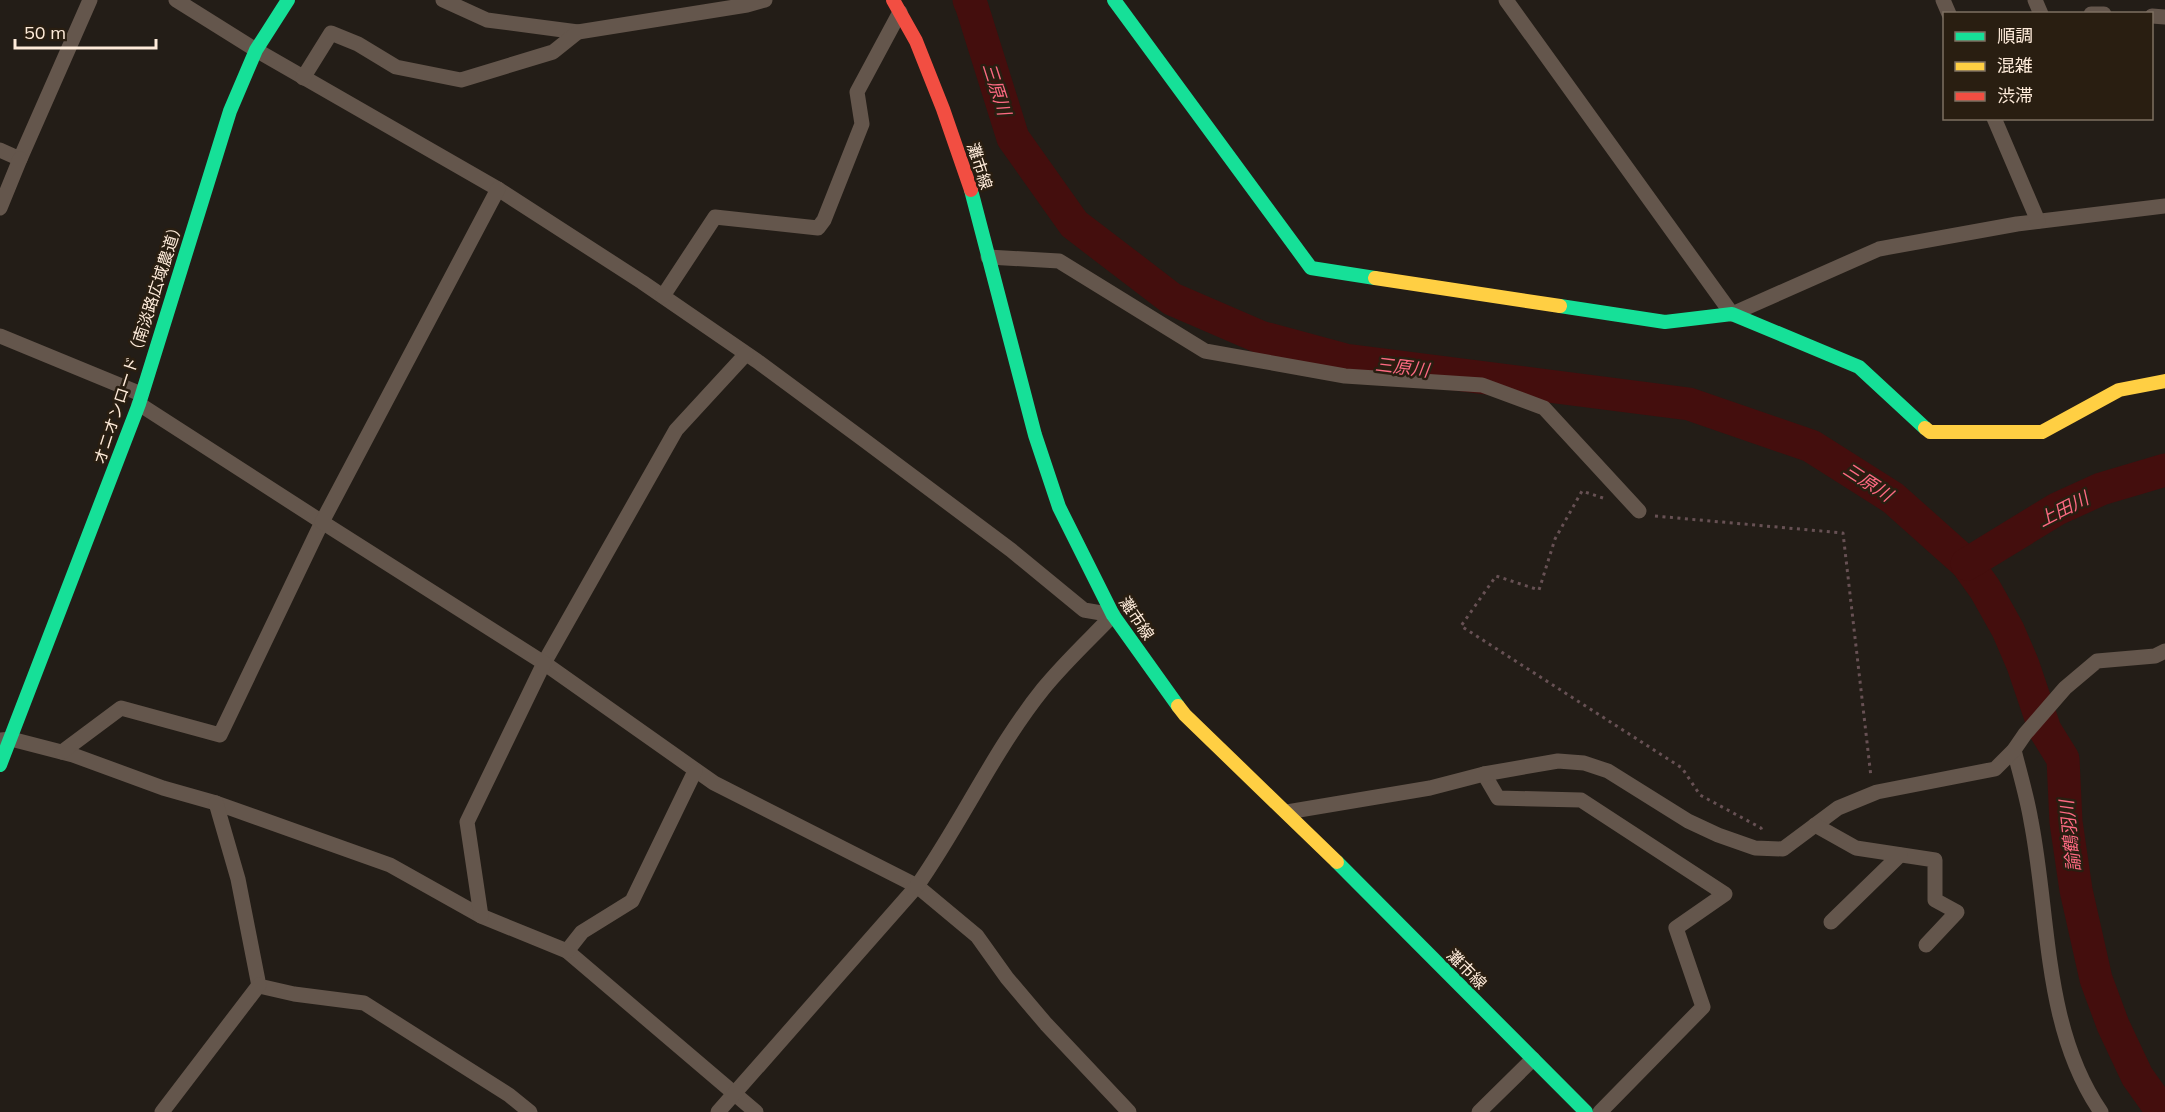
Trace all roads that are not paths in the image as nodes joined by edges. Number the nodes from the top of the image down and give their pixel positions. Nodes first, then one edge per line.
1 (90, 0) edge
2 (176, 0) edge
3 (288, 0) edge
4 (443, 0) edge
5 (765, 0) edge
6 (1114, 0) edge
7 (1507, 1) edge
8 (897, 6) edge
9 (578, 32) junction
10 (256, 51) junction
11 (303, 78) junction
12 (1995, 120) edge
13 (0, 150) edge
14 (20, 159) junction
15 (498, 189) junction
16 (2165, 206) edge
17 (0, 208) edge
18 (2038, 221) junction
19 (988, 257) junction
20 (663, 296) junction
21 (1732, 314) junction
22 (0, 336) edge
23 (747, 354) junction
24 (2165, 381) edge
25 (140, 399) junction
26 (1639, 511) road end
27 (322, 522) junction
28 (1113, 615) junction
29 (2165, 651) edge
30 (544, 663) junction
31 (6, 740) edge
32 (2014, 750) junction
33 (62, 752) junction
34 (0, 765) edge
35 (695, 771) junction
36 (1484, 774) junction
37 (216, 803) junction
38 (1287, 812) junction
39 (1815, 825) junction
40 (1900, 855) junction
41 (917, 886) junction
42 (481, 916) junction
43 (1831, 922) dead end
44 (1926, 945) dead end
45 (567, 951) junction
46 (258, 985) junction
47 (1533, 1059) junction
48 (734, 1092) junction
49 (162, 1112) edge
50 (530, 1112) edge
51 (718, 1112) edge
52 (756, 1112) edge
53 (1129, 1112) edge
54 (1479, 1112) edge
55 (1586, 1112) edge
56 (1600, 1112) edge
57 (2100, 1112) edge

1 - 14 street
2 - 10 street
3 - 10 street, オニオンロード（南淡路広域農道）
4 - 9 street
5 - 9 street
6 - 21 street
7 - 21 street
8 - 19 street, 灘市線
8 - 20 street
9 - 11 street
10 - 11 street
10 - 25 street, オニオンロード（南淡路広域農道）
11 - 15 street
12 - 18 street
13 - 14 street
14 - 17 street
15 - 20 street
15 - 27 street
16 - 18 street
18 - 21 street
19 - 26 street
19 - 28 street, 灘市線
20 - 23 street
21 - 24 street
22 - 25 street
23 - 28 street
23 - 30 street
25 - 27 street
25 - 31 street, オニオンロード（南淡路広域農道）
27 - 30 street
27 - 33 street
28 - 38 street, 灘市線
28 - 41 street
29 - 32 street
30 - 35 street
30 - 42 street
31 - 33 street
31 - 34 street, オニオンロード（南淡路広域農道）
32 - 39 street
32 - 57 street
33 - 37 street
35 - 41 street
35 - 45 street
36 - 38 street
36 - 39 street
36 - 56 street
37 - 42 street
37 - 46 street
38 - 47 street, 灘市線
39 - 40 street
40 - 43 street
40 - 44 street
41 - 48 street
41 - 53 street
42 - 45 street
45 - 48 street
46 - 49 street
46 - 50 street
47 - 54 street
47 - 55 street, 灘市線
48 - 51 street
48 - 52 street

